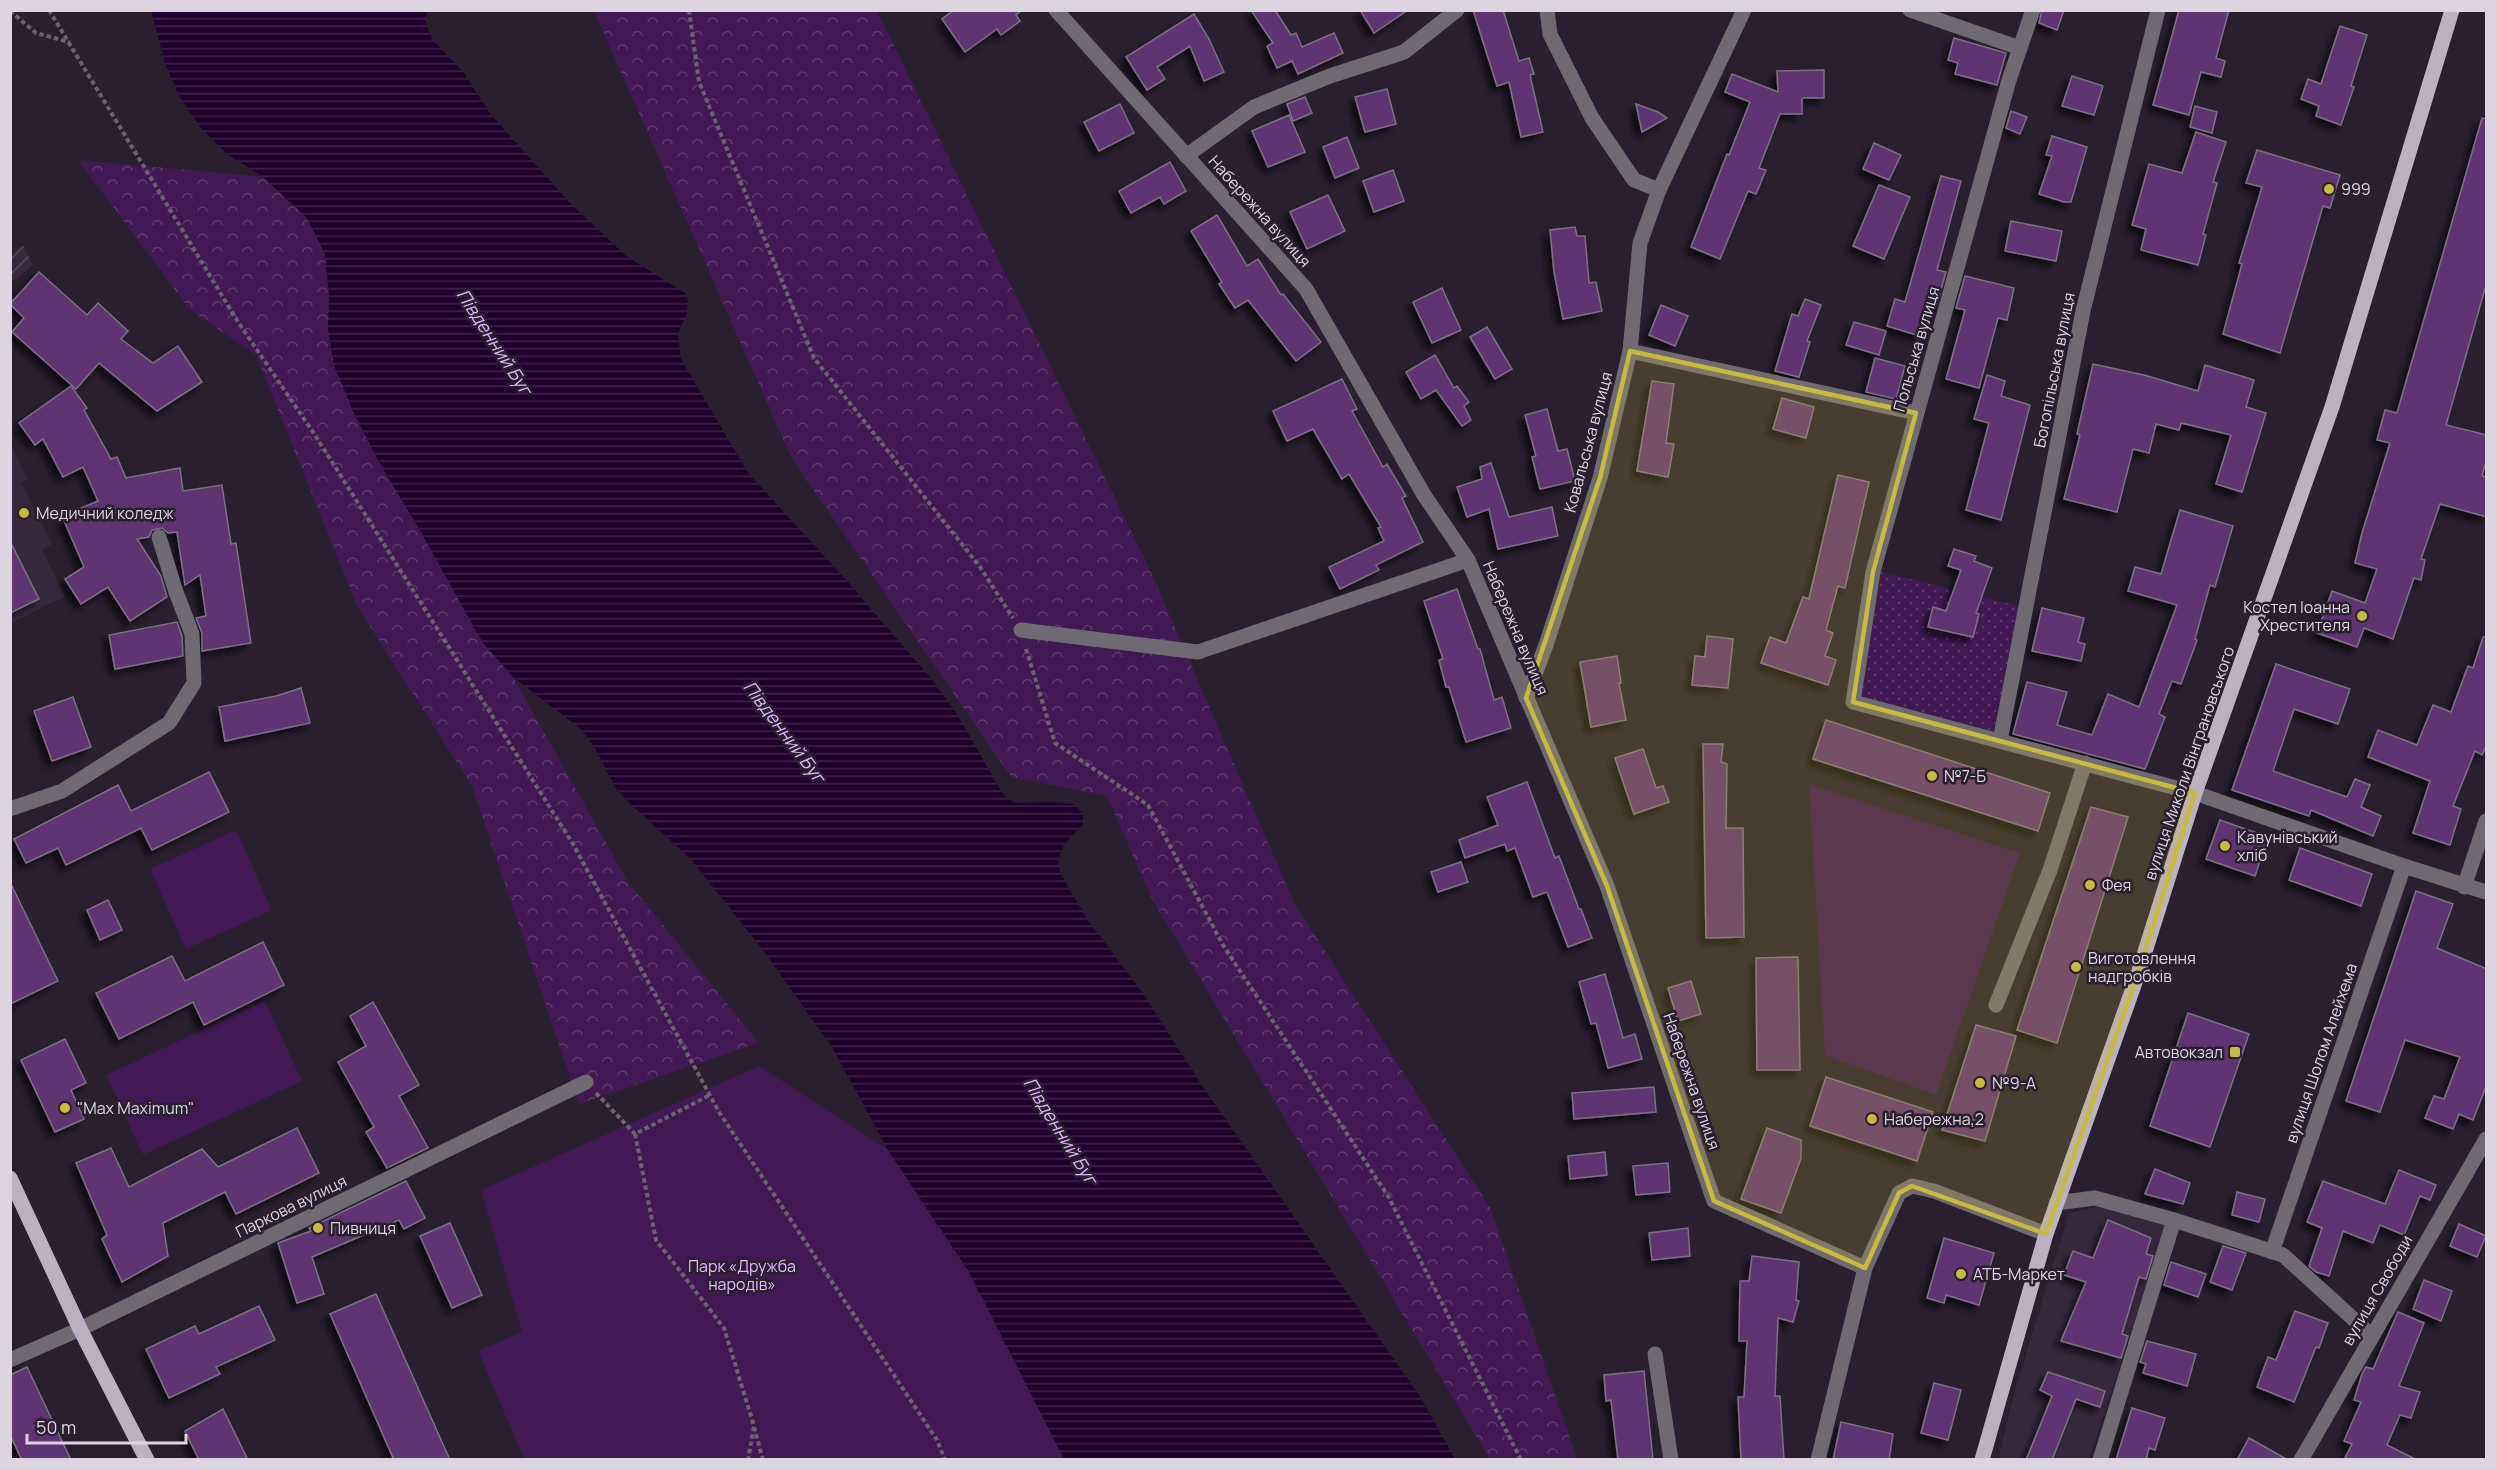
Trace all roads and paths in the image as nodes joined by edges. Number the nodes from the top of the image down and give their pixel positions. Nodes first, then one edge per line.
1 (49, 10) edge
2 (689, 10) edge
3 (1056, 10) edge
4 (1457, 10) edge
5 (1547, 10) edge
6 (1744, 10) edge
7 (1910, 10) edge
8 (2033, 10) edge
9 (2158, 10) edge
10 (2452, 10) edge
11 (10, 11) edge
12 (69, 42) junction
13 (2020, 48) junction
14 (1186, 156) junction
15 (1659, 190) junction
16 (1630, 351) junction
17 (1916, 413) junction
18 (159, 537) dead end
19 (1468, 560) junction
20 (1021, 630) junction
21 (1526, 698) junction
22 (2000, 741) junction
23 (2085, 763) junction
24 (2195, 793) junction
25 (10, 809) edge
26 (2487, 821) edge
27 (2404, 866) junction
28 (2464, 886) junction
29 (2487, 892) edge
30 (1996, 1005) dead end
31 (585, 1082) joint
32 (710, 1095) junction
33 (635, 1134) junction
34 (2487, 1139) edge
35 (10, 1178) edge
36 (2056, 1203) junction
37 (2174, 1220) junction
38 (2046, 1234) junction
39 (2272, 1252) junction
40 (1864, 1268) junction
41 (80, 1329) junction
42 (2371, 1335) junction
43 (1654, 1354) dead end
44 (10, 1360) edge
45 (754, 1426) junction
46 (147, 1460) edge
47 (748, 1460) edge
48 (763, 1460) edge
49 (945, 1460) edge
50 (1521, 1460) edge
51 (1671, 1460) edge
52 (1818, 1460) edge
53 (1982, 1460) edge
54 (2100, 1460) edge
55 (2301, 1460) edge

1 - 12 path
2 - 20 path
3 - 14 street, Набережна вулиця
4 - 14 street
5 - 15 street
6 - 15 street, Ковальська вулиця
7 - 13 street
8 - 13 street, Польська вулиця
9 - 22 street, Богопільська вулиця
10 - 24 main road, вулиця Миколи Вінграновського
11 - 12 path
12 - 32 path
13 - 17 street, Польська вулиця
14 - 19 street, Набережна вулиця
15 - 16 street, Ковальська вулиця
16 - 17 street
16 - 21 street, Ковальська вулиця
17 - 22 street, Польська вулиця
18 - 25 street
19 - 20 street
19 - 21 street, Набережна вулиця
20 - 50 path
21 - 40 street, Набережна вулиця
22 - 23 street
23 - 24 street
23 - 30 street
24 - 27 street
24 - 36 main road, вулиця Миколи Вінграновського
26 - 28 street
27 - 28 street
27 - 39 street, вулиця Шолом Алейхема
28 - 29 street
31 - 33 path
31 - 41 street, Паркова вулиця
32 - 33 path
32 - 49 path
33 - 45 path
34 - 42 street, вулиця Свободи
35 - 41 main road
36 - 37 street
36 - 38 main road, вулиця Миколи Вінграновського
37 - 39 street
37 - 54 street
38 - 40 street
38 - 53 main road, вулиця Миколи Вінграновського
39 - 42 street
40 - 52 street
41 - 44 street, Паркова вулиця
41 - 46 main road
42 - 55 street, вулиця Свободи
43 - 51 street
45 - 47 path
45 - 48 path

